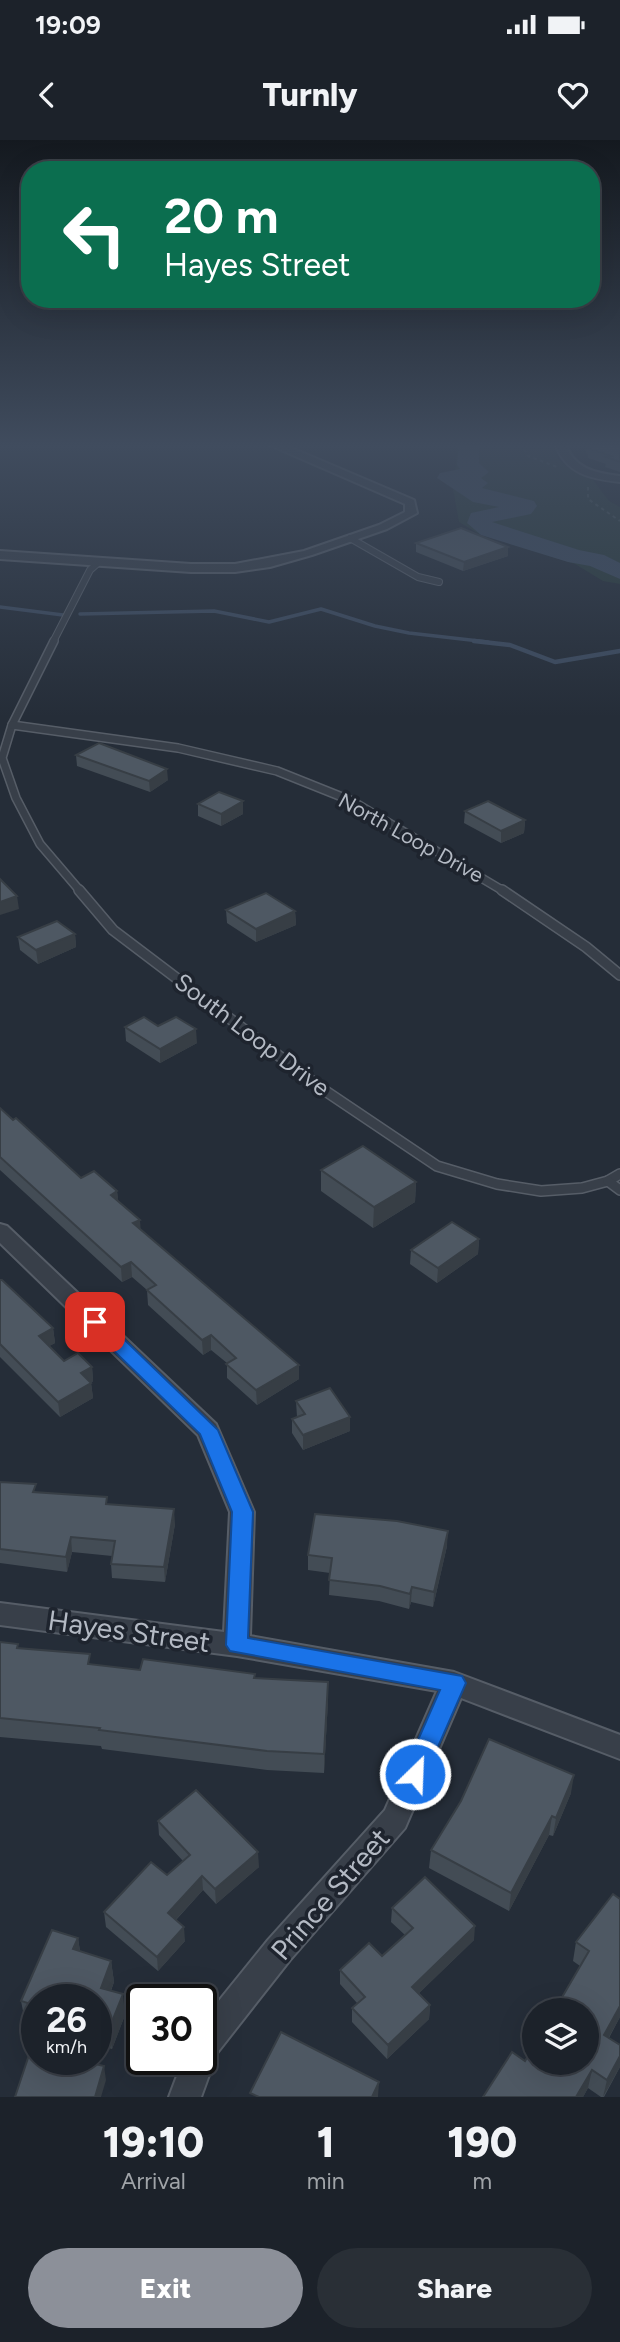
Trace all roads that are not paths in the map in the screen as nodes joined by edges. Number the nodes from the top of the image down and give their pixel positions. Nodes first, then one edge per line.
1 (361, 534) edge
2 (350, 538) junction
3 (0, 555) edge
4 (99, 562) junction
5 (439, 582) dead end
6 (12, 725) junction
7 (620, 975) edge
8 (620, 1174) edge
9 (608, 1181) junction
10 (620, 1190) edge
11 (0, 1231) edge
12 (0, 1614) edge
13 (237, 1645) junction
14 (454, 1683) junction
15 (620, 1747) edge
16 (217, 2028) edge
17 (193, 2075) edge
18 (185, 2097) edge

1 - 2 street
2 - 4 street
2 - 5 lane
3 - 4 street
4 - 6 lane, South Loop Drive
6 - 7 lane, North Loop Drive
6 - 9 lane, South Loop Drive
8 - 9 lane, South Loop Drive
9 - 10 lane
11 - 13 street
12 - 13 street, Hayes Street
13 - 14 street, Hayes Street
14 - 15 street, Hayes Street
14 - 16 street, Prince Street
17 - 18 street

